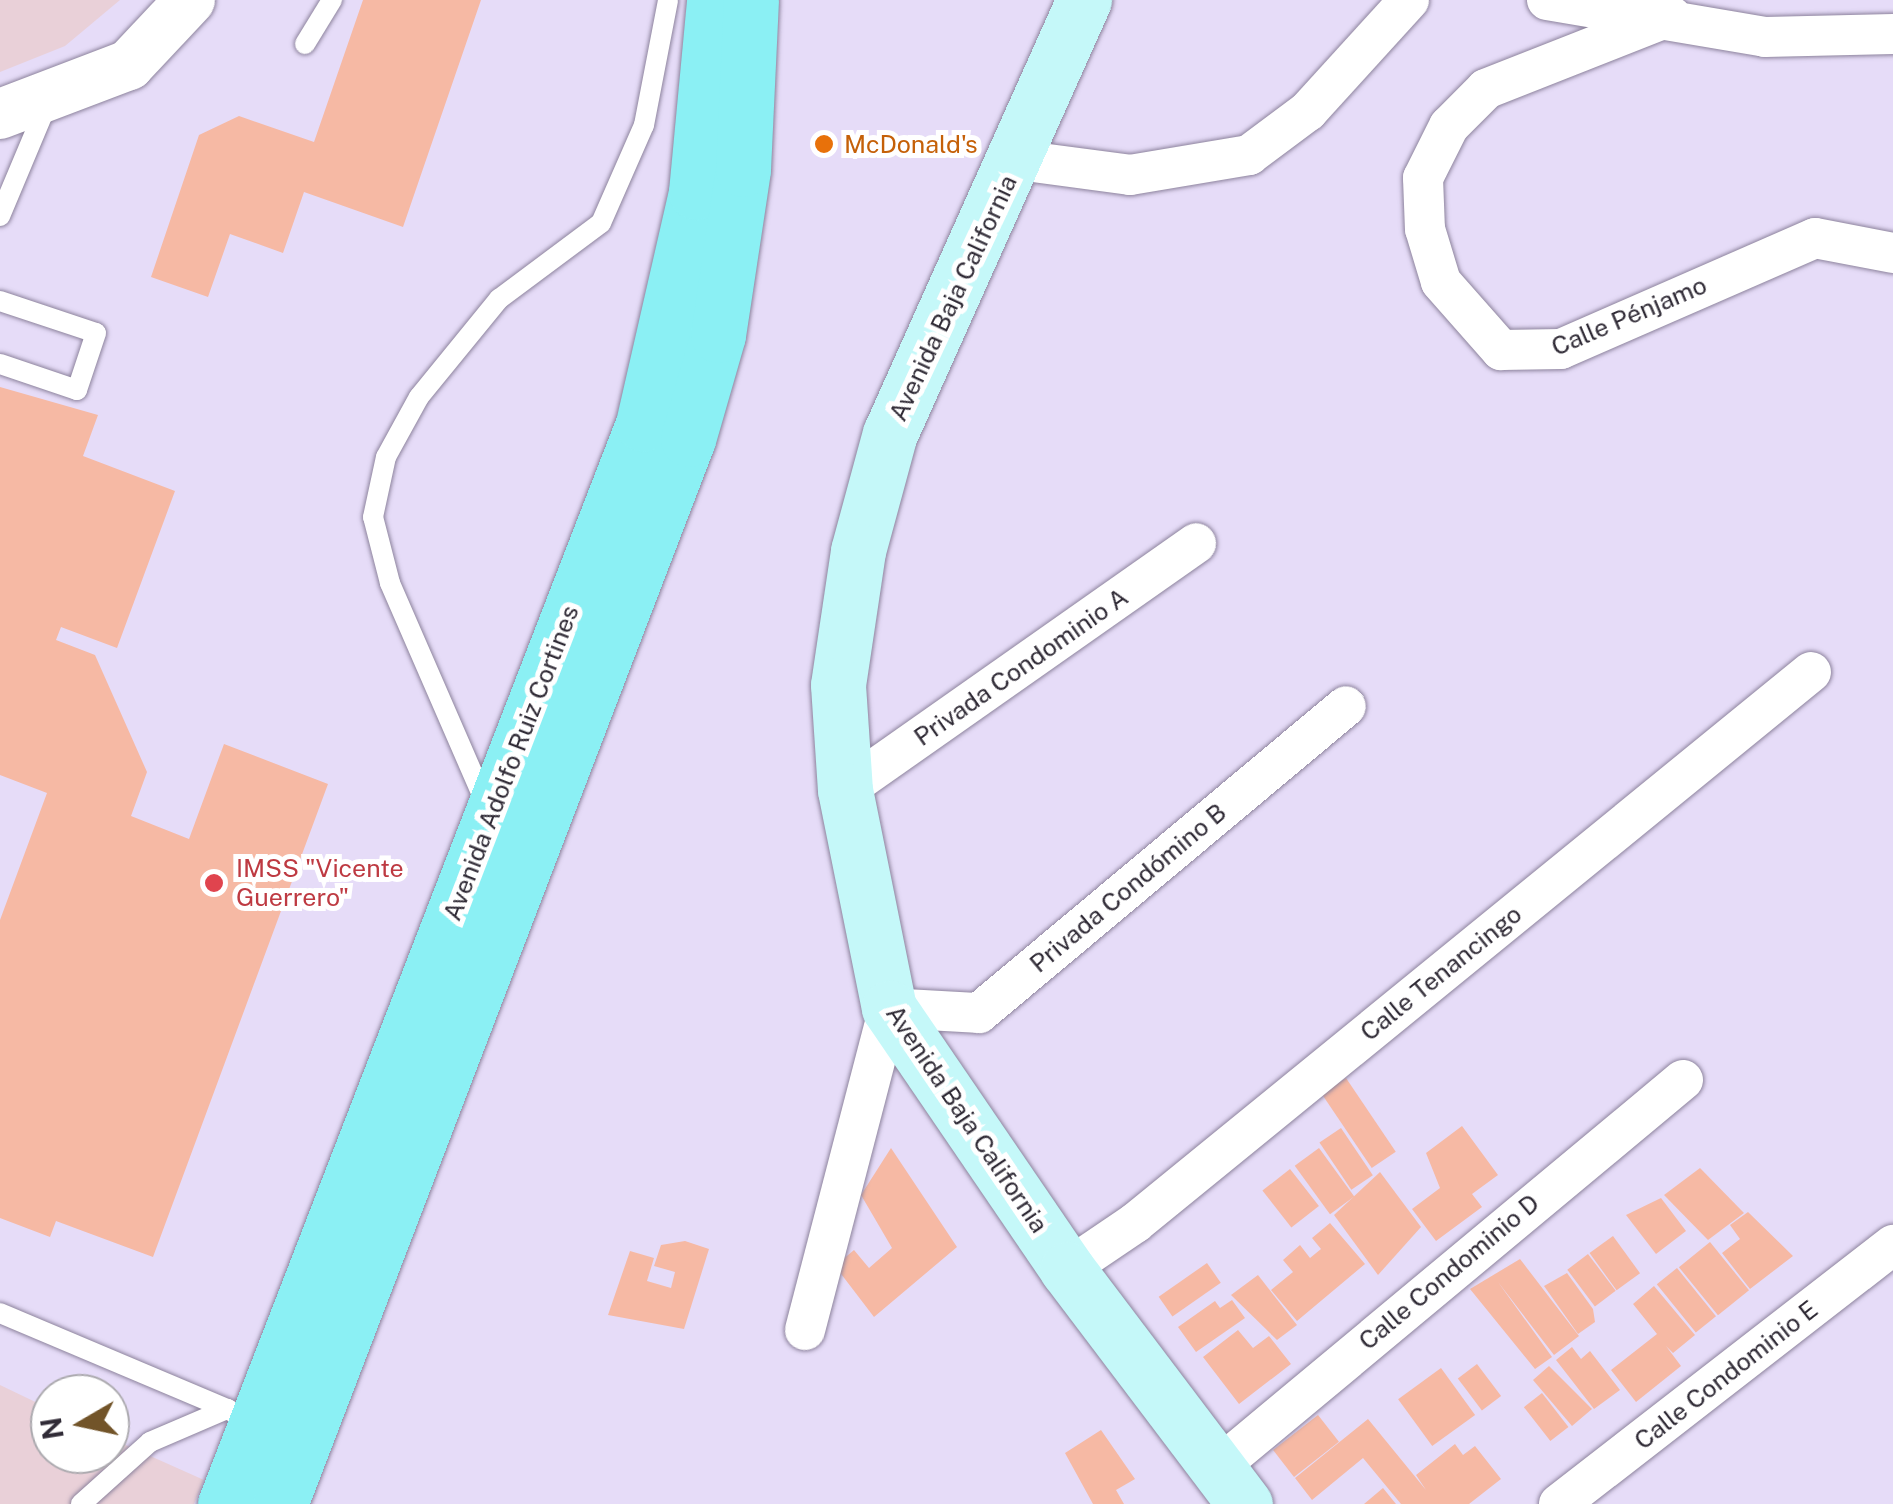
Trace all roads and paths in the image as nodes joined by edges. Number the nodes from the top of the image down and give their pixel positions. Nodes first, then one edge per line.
1 (190, 0) edge
2 (332, 0) edge
3 (668, 0) edge
4 (714, 0) edge
5 (751, 0) edge
6 (1084, 0) edge
7 (1409, 0) edge
8 (1547, 0) edge
9 (1671, 16) junction
10 (1893, 34) edge
11 (304, 44) dead end
12 (53, 92) junction
13 (0, 114) edge
14 (1018, 160) junction
15 (0, 216) edge
16 (1893, 253) edge
17 (0, 301) edge
18 (0, 364) edge
19 (1196, 543) dead end
20 (1810, 672) dead end
21 (1346, 706) dead end
22 (845, 790) junction
23 (490, 814) junction
24 (889, 1008) junction
25 (1683, 1080) dead end
26 (1893, 1245) edge
27 (1066, 1268) junction
28 (0, 1313) edge
29 (805, 1330) dead end
30 (262, 1424) junction
31 (1231, 1486) edge
32 (81, 1504) edge
33 (225, 1504) edge
34 (280, 1504) edge
35 (1559, 1504) edge

1 - 12 street
2 - 11 lane
3 - 23 lane
4 - 23 main road, Avenida Adolfo Ruiz Cortines
5 - 30 main road, Avenida Adolfo Ruiz Cortines
6 - 14 main road, Avenida Baja California
7 - 14 street
8 - 9 street
9 - 10 street
9 - 16 street, Calle Pénjamo
12 - 13 street
12 - 15 lane
14 - 22 main road, Avenida Baja California
17 - 18 lane
19 - 22 street, Privada Condominio A
20 - 27 street, Calle Tenancingo
21 - 24 street, Privada Condómino B
22 - 24 main road, Avenida Baja California
23 - 30 main road, Avenida Adolfo Ruiz Cortines
24 - 27 main road, Avenida Baja California
24 - 29 street
25 - 31 street, Calle Condominio D
26 - 35 street, Calle Condominio E
27 - 31 main road, Avenida Baja California
28 - 30 lane
30 - 32 lane
30 - 33 main road, Avenida Adolfo Ruiz Cortines
30 - 34 main road, Avenida Adolfo Ruiz Cortines

